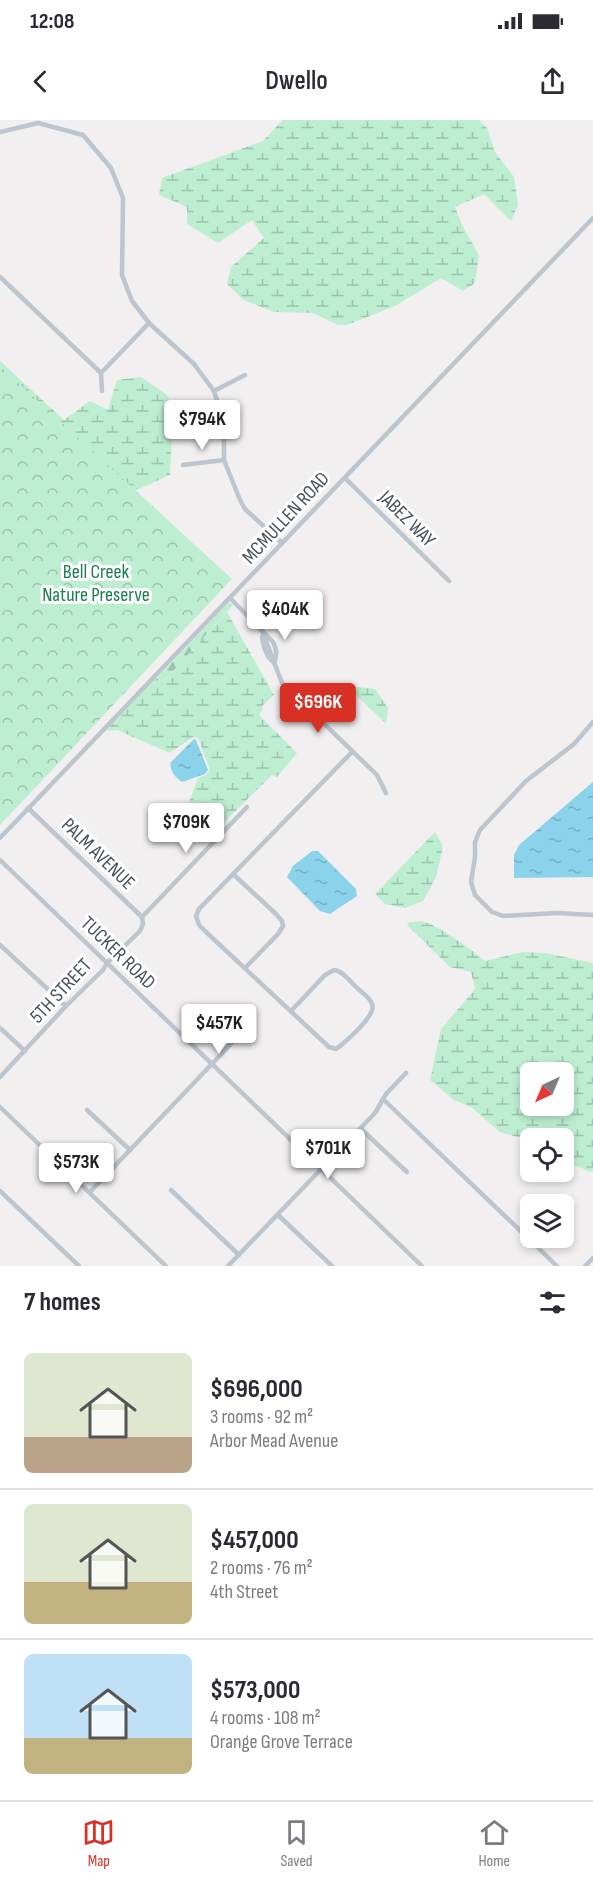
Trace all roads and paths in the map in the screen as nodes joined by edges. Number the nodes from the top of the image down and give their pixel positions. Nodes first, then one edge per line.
1 (38, 122) edge
2 (0, 132) edge
3 (593, 218) edge
4 (0, 277) edge
5 (149, 322) junction
6 (101, 373) junction
7 (245, 375) dead end
8 (102, 391) dead end
9 (214, 392) junction
10 (224, 460) junction
11 (183, 465) dead end
12 (345, 478) junction
13 (282, 543) junction
14 (449, 581) dead end
15 (230, 598) junction
16 (261, 628) junction
17 (274, 663) junction
18 (593, 722) edge
19 (352, 752) junction
20 (387, 793) dead end
21 (247, 807) dead end
22 (28, 808) junction
23 (0, 838) edge
24 (0, 860) edge
25 (233, 874) junction
26 (593, 915) edge
27 (142, 917) junction
28 (143, 924) joint
29 (0, 945) edge
30 (107, 963) junction
31 (245, 968) junction
32 (66, 1006) junction
33 (291, 1011) junction
34 (249, 1025) dead end
35 (0, 1028) edge
36 (25, 1051) junction
37 (212, 1064) junction
38 (406, 1073) dead end
39 (0, 1077) edge
40 (383, 1099) junction
41 (0, 1107) edge
42 (87, 1110) dead end
43 (361, 1129) junction
44 (130, 1150) junction
45 (322, 1169) junction
46 (407, 1172) dead end
47 (171, 1190) dead end
48 (0, 1191) edge
49 (90, 1192) junction
50 (278, 1215) junction
51 (239, 1255) junction
52 (593, 1258) edge
53 (79, 1266) edge
54 (166, 1266) edge
55 (228, 1266) edge
56 (332, 1266) edge
57 (423, 1266) edge
58 (557, 1266) edge
59 (585, 1266) edge

1 - 2 street
1 - 5 street
3 - 12 street, MCMULLEN ROAD
4 - 6 street
5 - 6 street
5 - 9 street
6 - 8 street
7 - 9 street
9 - 10 street
10 - 11 street
10 - 13 street
12 - 13 street, MCMULLEN ROAD
12 - 14 street, JABEZ WAY
13 - 15 street, MCMULLEN ROAD
15 - 16 street
15 - 22 street, MCMULLEN ROAD
16 - 17 street
16 - 17 street
17 - 19 street
18 - 26 street
19 - 20 street
19 - 25 street
21 - 27 street
22 - 23 street, MCMULLEN ROAD
22 - 27 street, PALM AVENUE
24 - 30 street, TUCKER ROAD
25 - 31 street
25 - 31 street
27 - 28 street, PALM AVENUE
28 - 30 street, 5TH STREET
29 - 32 street
30 - 32 street, 5TH STREET
30 - 37 street, TUCKER ROAD
31 - 33 street
32 - 36 street, 5TH STREET
33 - 33 street
34 - 37 street
35 - 36 street
36 - 39 street, 5TH STREET
37 - 44 street
37 - 45 street, TUCKER ROAD
38 - 40 street
40 - 43 street
40 - 58 street
41 - 49 street
42 - 44 street
43 - 45 street
43 - 46 street
44 - 49 street
45 - 50 street
45 - 57 street, TUCKER ROAD
47 - 51 street
48 - 53 street
49 - 54 street
50 - 51 street
50 - 56 street
51 - 55 street
52 - 59 street

